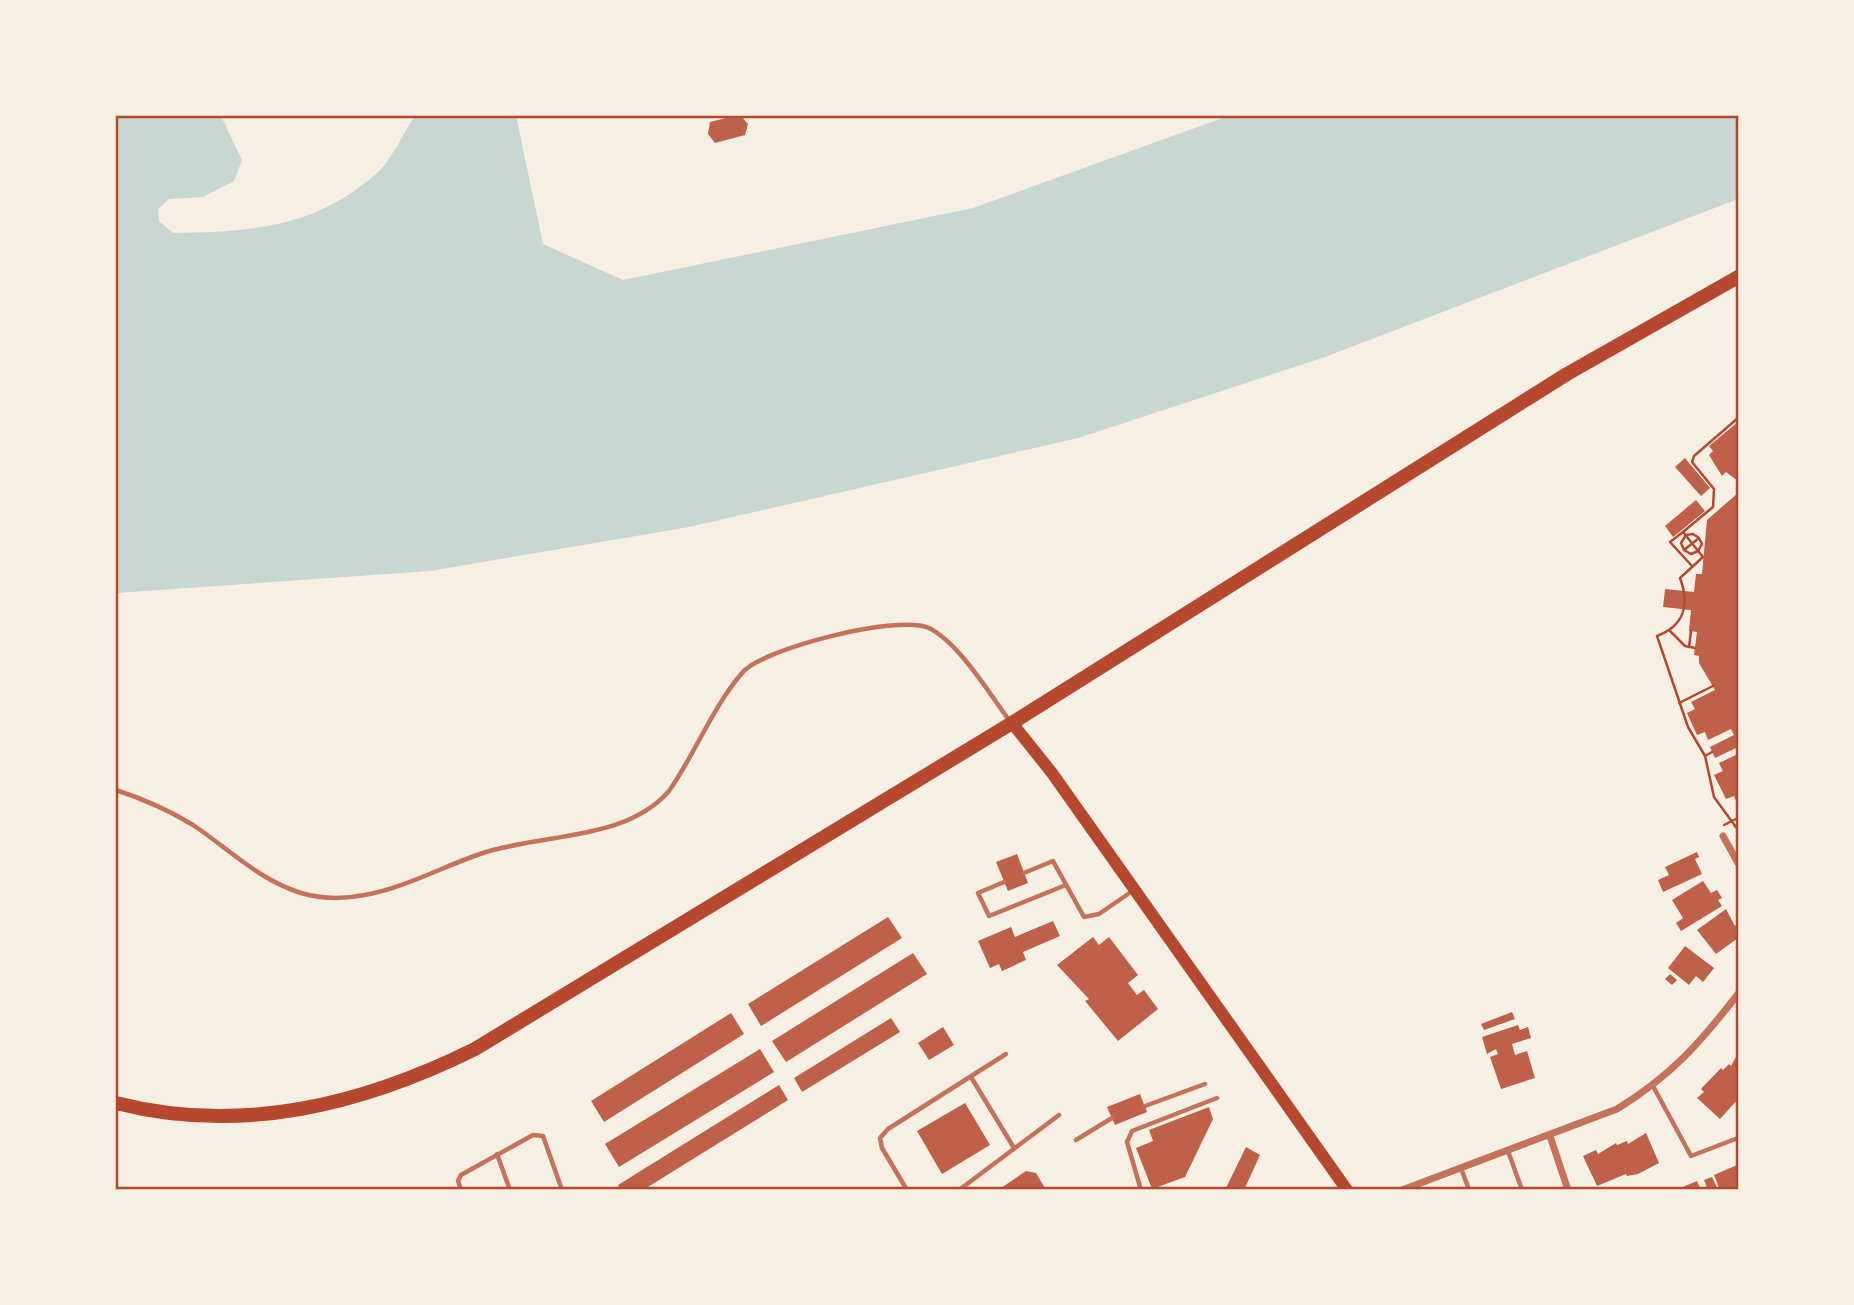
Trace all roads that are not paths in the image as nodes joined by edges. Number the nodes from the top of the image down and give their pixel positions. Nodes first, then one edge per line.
1 (1738, 277) edge
2 (1012, 723) junction
3 (116, 790) edge
4 (1724, 836) dead end
5 (1738, 863) edge
6 (1024, 873) dead end
7 (1004, 882) dead end
8 (1066, 885) junction
9 (1134, 889) junction
10 (1738, 995) edge
11 (1006, 1054) dead end
12 (971, 1077) junction
13 (1205, 1084) dead end
14 (1653, 1086) junction
15 (1217, 1098) dead end
16 (116, 1103) edge
17 (1145, 1106) dead end
18 (1059, 1115) dead end
19 (1112, 1118) dead end
20 (1550, 1136) junction
21 (1738, 1138) edge
22 (1076, 1140) dead end
23 (1014, 1149) junction
24 (1508, 1151) junction
25 (497, 1154) junction
26 (1461, 1168) junction
27 (461, 1189) edge
28 (510, 1189) edge
29 (562, 1189) edge
30 (907, 1189) edge
31 (959, 1189) edge
32 (1141, 1189) edge
33 (1347, 1189) edge
34 (1402, 1189) edge
35 (1469, 1189) edge
36 (1522, 1189) edge
37 (1569, 1189) edge

1 - 2 highway
2 - 3 lane
2 - 9 main road
2 - 16 highway
4 - 5 street
6 - 8 lane
7 - 8 lane
8 - 9 lane
9 - 33 main road
10 - 14 street
11 - 12 lane
12 - 23 lane
12 - 30 lane
13 - 17 lane
14 - 20 street
14 - 21 lane
15 - 32 lane
18 - 23 lane
19 - 22 lane
20 - 24 street
20 - 37 street
23 - 31 lane
24 - 26 street
24 - 36 lane
25 - 27 lane
25 - 28 lane
25 - 29 lane
26 - 34 street
26 - 35 lane

